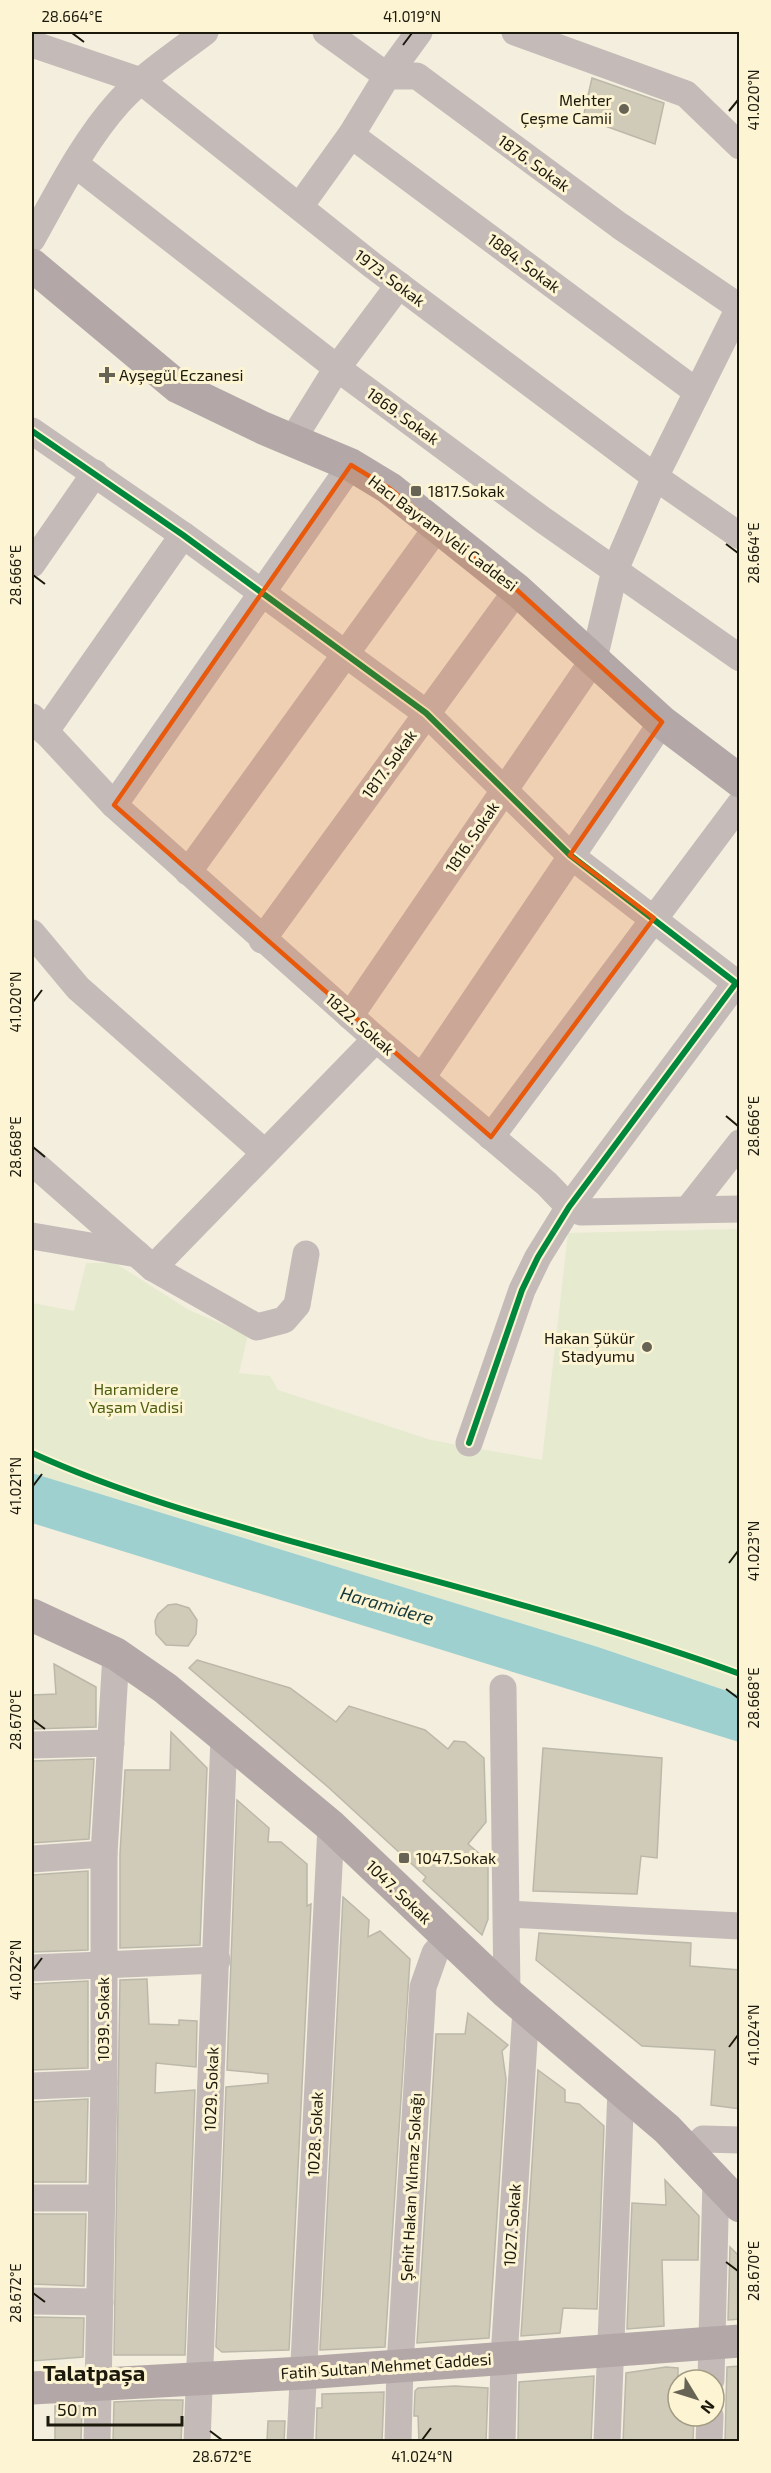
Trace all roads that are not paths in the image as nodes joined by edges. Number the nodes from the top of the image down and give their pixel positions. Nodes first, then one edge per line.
1 (205, 32) edge
2 (327, 32) edge
3 (419, 32) edge
4 (515, 32) edge
5 (32, 44) edge
6 (387, 76) junction
7 (141, 81) junction
8 (351, 135) junction
9 (740, 146) edge
10 (75, 164) junction
11 (300, 206) junction
12 (32, 239) edge
13 (32, 265) edge
14 (399, 285) junction
15 (739, 306) edge
16 (337, 368) junction
17 (697, 392) junction
18 (32, 431) edge
19 (293, 439) junction
20 (351, 465) junction
21 (95, 473) junction
22 (655, 477) junction
23 (438, 526) junction
24 (183, 535) junction
25 (740, 536) edge
26 (32, 564) edge
27 (615, 570) junction
28 (517, 590) junction
29 (262, 592) junction
30 (344, 653) junction
31 (740, 657) edge
32 (594, 659) junction
33 (426, 713) junction
34 (662, 722) junction
35 (38, 724) edge
36 (740, 781) edge
37 (504, 790) junction
38 (740, 804) edge
39 (114, 805) junction
40 (570, 855) junction
41 (188, 872) junction
42 (654, 918) junction
43 (32, 933) edge
44 (262, 940) junction
45 (738, 981) edge
46 (350, 1016) junction
47 (376, 1039) junction
48 (423, 1076) junction
49 (491, 1137) junction
50 (740, 1143) edge
51 (264, 1152) junction
52 (32, 1162) edge
53 (569, 1207) junction
54 (689, 1208) junction
55 (740, 1209) edge
56 (32, 1236) edge
57 (306, 1254) dead end
58 (145, 1261) junction
59 (469, 1443) dead end
60 (32, 1615) edge
61 (116, 1654) junction
62 (503, 1688) dead end
63 (225, 1737) junction
64 (111, 1743) junction
65 (32, 1745) edge
66 (331, 1826) junction
67 (104, 1854) junction
68 (32, 1859) edge
69 (507, 1914) junction
70 (740, 1926) edge
71 (447, 1939) junction
72 (217, 1960) junction
73 (103, 1966) junction
74 (32, 1968) edge
75 (516, 2001) junction
76 (104, 2083) junction
77 (32, 2086) edge
78 (621, 2089) junction
79 (740, 2140) edge
80 (690, 2152) junction
81 (716, 2179) junction
82 (32, 2198) edge
83 (101, 2198) junction
84 (740, 2206) edge
85 (32, 2301) edge
86 (100, 2302) junction
87 (726, 2341) edge
88 (611, 2350) junction
89 (504, 2358) junction
90 (400, 2365) junction
91 (716, 2368) edge
92 (303, 2373) junction
93 (199, 2378) junction
94 (99, 2384) junction
95 (32, 2388) edge
96 (97, 2442) edge
97 (197, 2442) edge
98 (300, 2442) edge
99 (398, 2442) edge
100 (502, 2442) edge
101 (608, 2442) edge

1 - 7 street
2 - 6 street
3 - 6 street
4 - 9 street
5 - 7 street, 1973. Sokak
6 - 8 street
6 - 15 street, 1876. Sokak
7 - 10 street
7 - 11 street, 1973. Sokak
8 - 11 street
8 - 17 street, 1884. Sokak
10 - 12 street
10 - 16 street, 1869. Sokak
11 - 14 street, 1973. Sokak
13 - 19 main road, Hacı Bayram Veli Caddesi
14 - 16 street
14 - 22 street, 1973. Sokak
15 - 17 street
16 - 19 street
16 - 27 street, 1869. Sokak
17 - 22 street
18 - 21 street
19 - 20 main road, Hacı Bayram Veli Caddesi
20 - 23 main road, Hacı Bayram Veli Caddesi
20 - 29 street
21 - 24 street
21 - 26 street
22 - 25 street, 1973. Sokak
22 - 27 street
23 - 28 main road, Hacı Bayram Veli Caddesi
23 - 30 street
24 - 29 street
24 - 35 street
27 - 31 street, 1869. Sokak
27 - 32 street
28 - 32 main road, Hacı Bayram Veli Caddesi
28 - 33 street, 1817. Sokak
29 - 30 street
29 - 39 street
30 - 33 street
30 - 41 street
32 - 34 main road, Hacı Bayram Veli Caddesi
32 - 37 street, 1816. Sokak
33 - 37 street
33 - 44 street, 1817. Sokak
34 - 36 main road, Hacı Bayram Veli Caddesi
34 - 40 street
35 - 39 street, 1822. Sokak
37 - 40 street
37 - 46 street, 1816. Sokak
38 - 42 street
39 - 41 street, 1822. Sokak
40 - 42 street
40 - 48 street
41 - 44 street, 1822. Sokak
42 - 45 street
42 - 49 street
43 - 51 street
44 - 46 street, 1822. Sokak
45 - 53 street
46 - 47 street, 1822. Sokak
47 - 48 street, 1822. Sokak
47 - 51 street
48 - 49 street, 1822. Sokak
49 - 53 street, 1822. Sokak
50 - 54 street
51 - 58 street
52 - 58 street
53 - 54 street
53 - 59 street
54 - 55 street
56 - 58 street
57 - 58 street
60 - 61 main road, 1047. Sokak
61 - 63 main road, 1047. Sokak
61 - 64 street, 1039. Sokak
62 - 69 street, 1027. Sokak
63 - 66 main road, 1047. Sokak
63 - 72 street, 1029. Sokak
64 - 65 street
64 - 67 street, 1039. Sokak
66 - 71 main road, 1047. Sokak
66 - 92 street, 1028. Sokak
67 - 68 street
67 - 73 street, 1039. Sokak
69 - 70 street
69 - 75 street, 1027. Sokak
71 - 75 main road, 1047. Sokak
71 - 90 street, Şehit Hakan Yılmaz Sokağı
72 - 73 street
72 - 93 street, 1029. Sokak
73 - 74 street
73 - 76 street, 1039. Sokak
75 - 78 main road, 1047. Sokak
75 - 89 street, 1027. Sokak
76 - 77 street
76 - 83 street, 1039. Sokak
78 - 80 main road, 1047. Sokak
78 - 88 street
79 - 80 street
80 - 81 main road, 1047. Sokak
81 - 84 main road, 1047. Sokak
81 - 87 street
82 - 83 street
83 - 86 street, 1039. Sokak
85 - 86 street
86 - 94 street, 1039. Sokak
87 - 88 main road, Fatih Sultan Mehmet Caddesi
87 - 91 street
88 - 89 main road, Fatih Sultan Mehmet Caddesi
88 - 101 street
89 - 90 main road, Fatih Sultan Mehmet Caddesi
89 - 100 street, 1027. Sokak
90 - 92 main road, Fatih Sultan Mehmet Caddesi
90 - 99 street, Şehit Hakan Yılmaz Sokağı
92 - 93 main road, Fatih Sultan Mehmet Caddesi
92 - 98 street, 1028. Sokak
93 - 94 main road, Fatih Sultan Mehmet Caddesi
93 - 97 street, 1029. Sokak
94 - 95 main road, Fatih Sultan Mehmet Caddesi
94 - 96 street, 1039. Sokak

